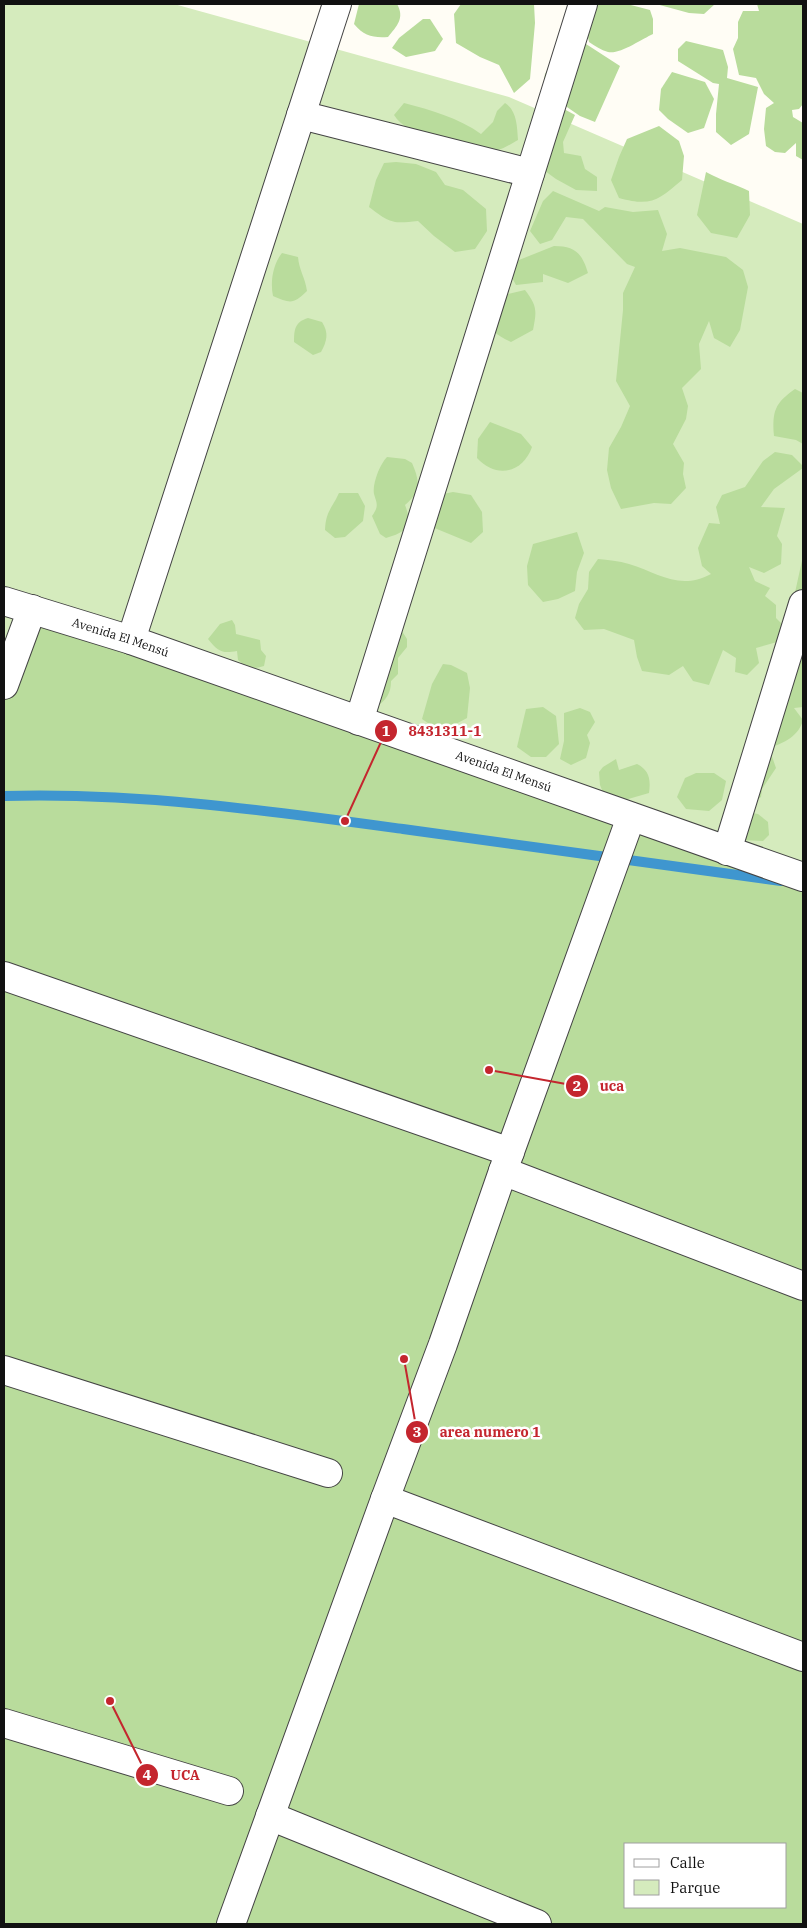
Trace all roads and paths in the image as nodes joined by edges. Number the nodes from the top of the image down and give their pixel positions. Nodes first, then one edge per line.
1 (337, 4) edge
2 (583, 4) edge
3 (301, 114) junction
4 (530, 174) junction
5 (4, 600) edge
6 (803, 604) edge
7 (32, 609) junction
8 (131, 640) junction
9 (4, 685) edge
10 (359, 721) junction
11 (632, 817) junction
12 (728, 851) junction
13 (803, 877) edge
14 (4, 976) edge
15 (507, 1162) junction
16 (803, 1286) edge
17 (4, 1370) edge
18 (328, 1473) dead end
19 (385, 1499) junction
20 (803, 1657) edge
21 (4, 1723) edge
22 (229, 1791) dead end
23 (270, 1816) junction
24 (231, 1924) edge
25 (537, 1924) edge

1 - 3 street
2 - 4 street
3 - 4 street
3 - 8 street
4 - 10 street
5 - 7 street, Avenida El Mensú
6 - 12 street
7 - 8 street, Avenida El Mensú
7 - 9 street
8 - 10 street, Avenida El Mensú
10 - 11 street, Avenida El Mensú
11 - 12 street, Avenida El Mensú
11 - 15 street
12 - 13 street, Avenida El Mensú
14 - 15 street
15 - 16 street
15 - 19 street
17 - 18 street
19 - 20 street
19 - 23 street
21 - 22 street
23 - 24 street
23 - 25 street

